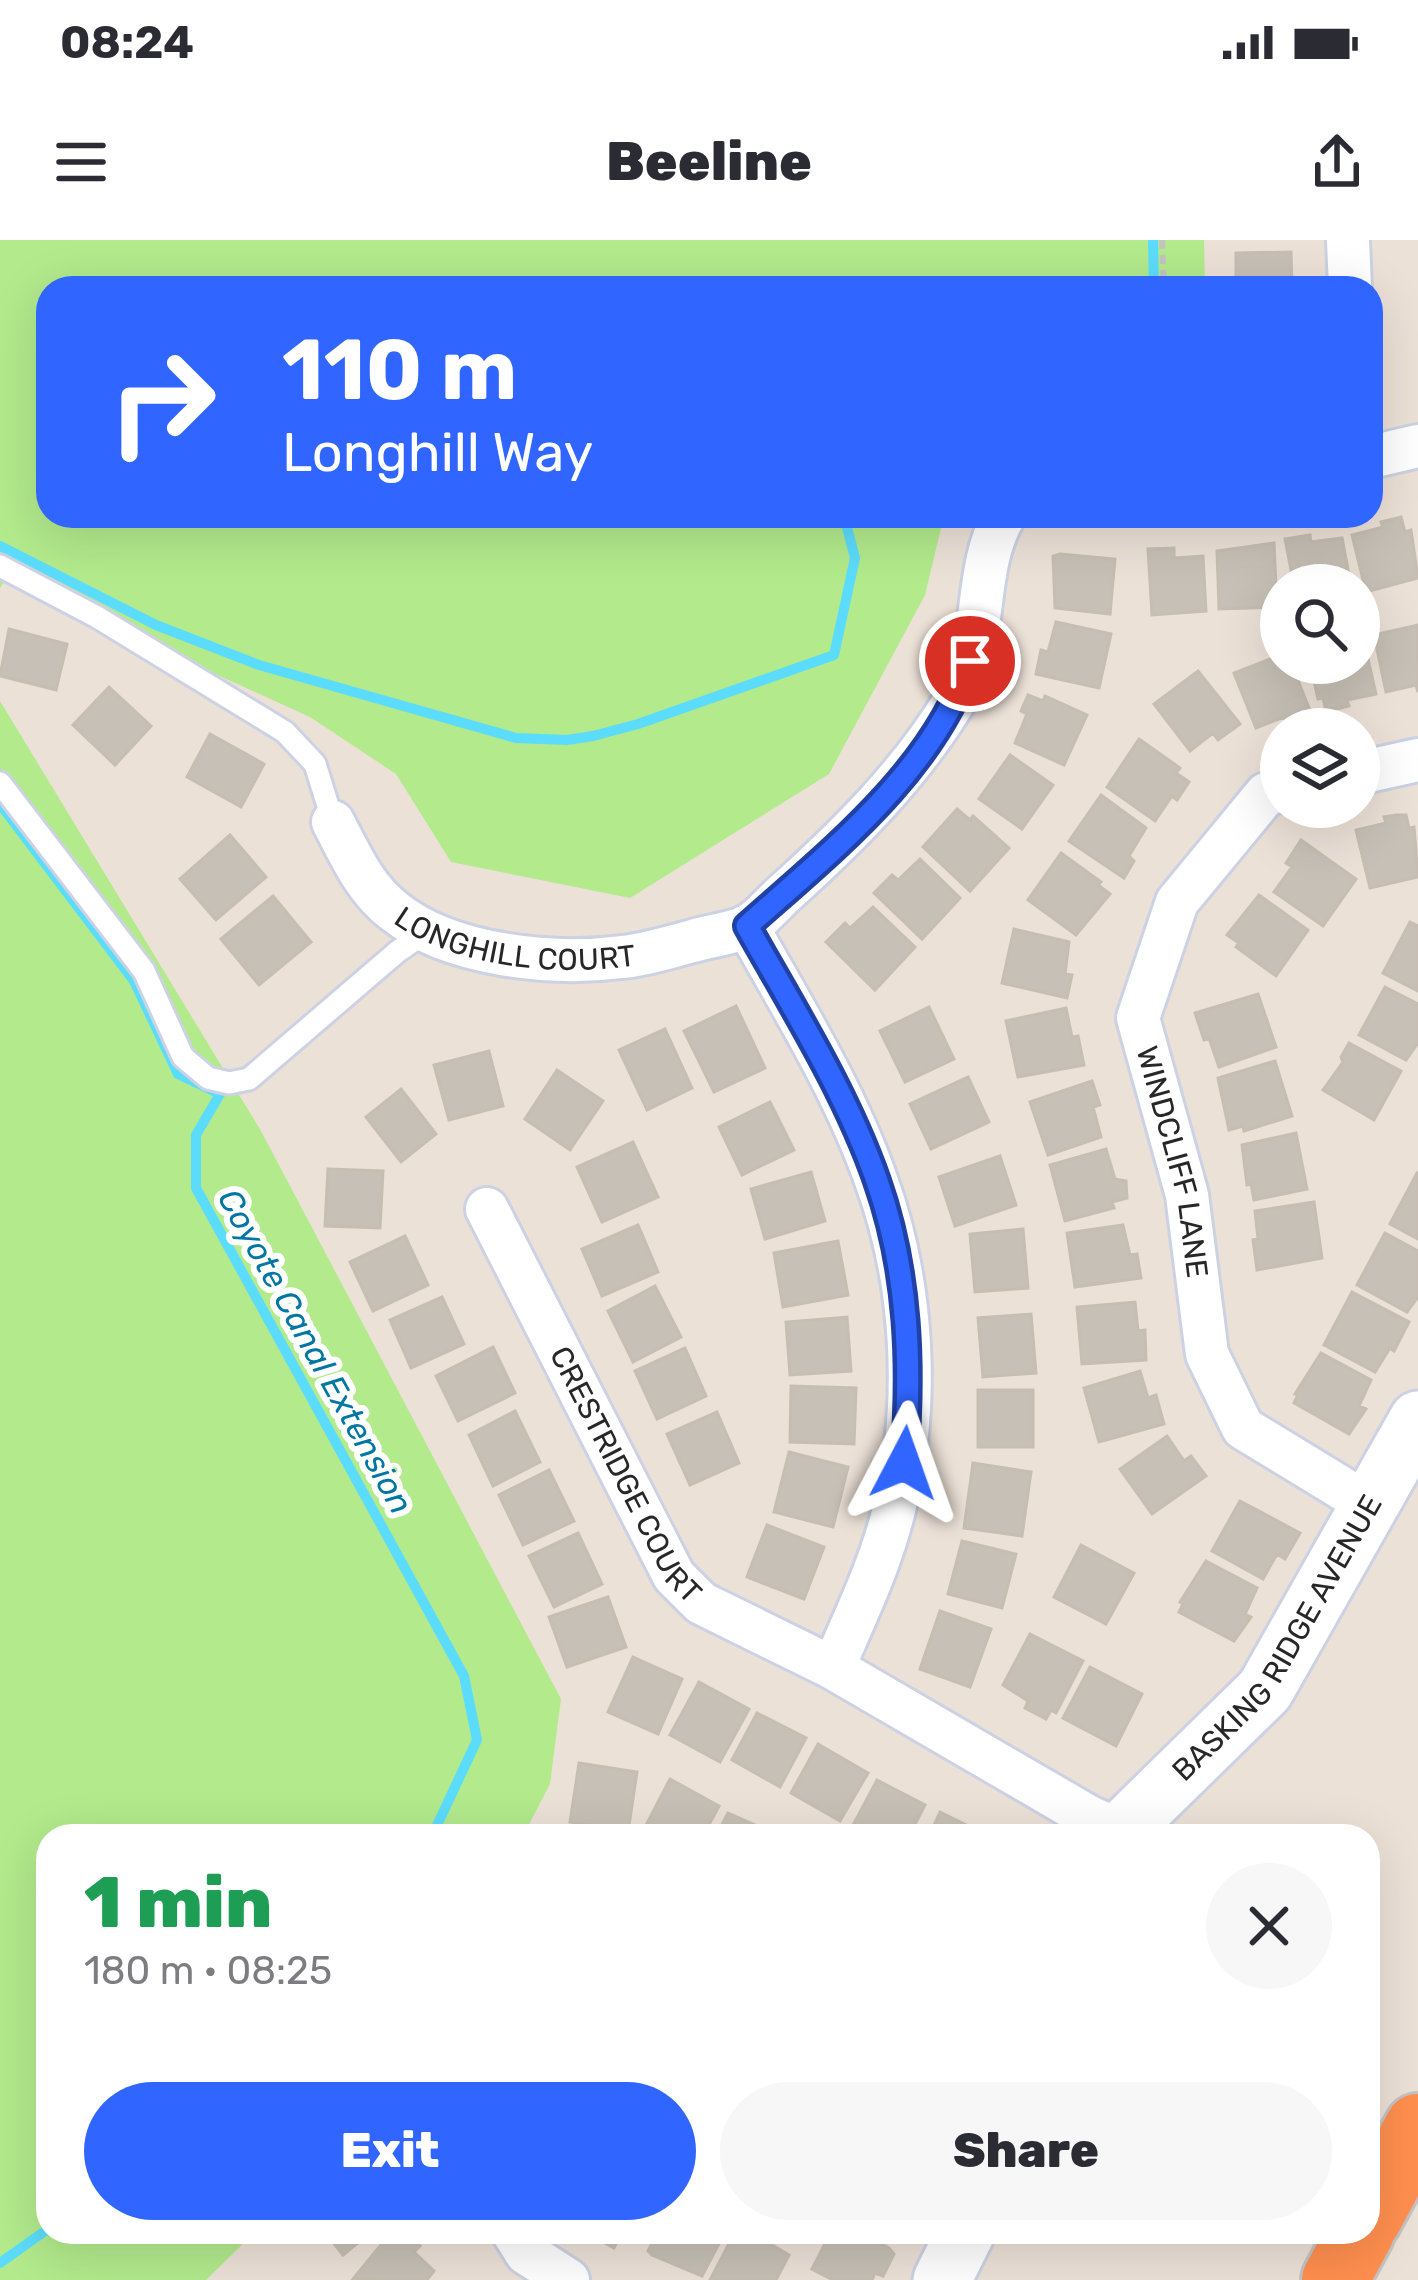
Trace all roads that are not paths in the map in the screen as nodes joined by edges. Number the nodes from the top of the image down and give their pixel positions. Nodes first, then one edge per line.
1 (1348, 240) edge
2 (1350, 276) edge
3 (1418, 446) edge
4 (1383, 454) edge
5 (997, 528) edge
6 (0, 566) edge
7 (1418, 760) edge
8 (1380, 768) edge
9 (0, 783) edge
10 (1260, 801) edge
11 (333, 822) joint
12 (747, 926) junction
13 (426, 932) junction
14 (487, 1209) dead end
15 (1418, 1420) edge
16 (1371, 1506) junction
17 (833, 1668) junction
18 (1102, 1824) edge
19 (1127, 1824) edge
20 (1418, 2127) edge
21 (1380, 2197) edge
22 (520, 2244) edge
23 (960, 2244) edge
24 (1354, 2244) edge
25 (568, 2280) edge
26 (941, 2280) edge
27 (1335, 2280) edge

1 - 2 street
3 - 4 street
5 - 12 street
6 - 11 lane
7 - 8 street
9 - 13 lane
10 - 16 street, WINDCLIFF LANE
11 - 13 street, LONGHILL COURT
12 - 13 street, LONGHILL COURT
12 - 17 street
14 - 17 street, CRESTRIDGE COURT
15 - 16 street, BASKING RIDGE AVENUE
16 - 19 street, BASKING RIDGE AVENUE
17 - 18 street, CRESTRIDGE COURT
20 - 21 highway
22 - 25 street
23 - 26 street
24 - 27 highway

